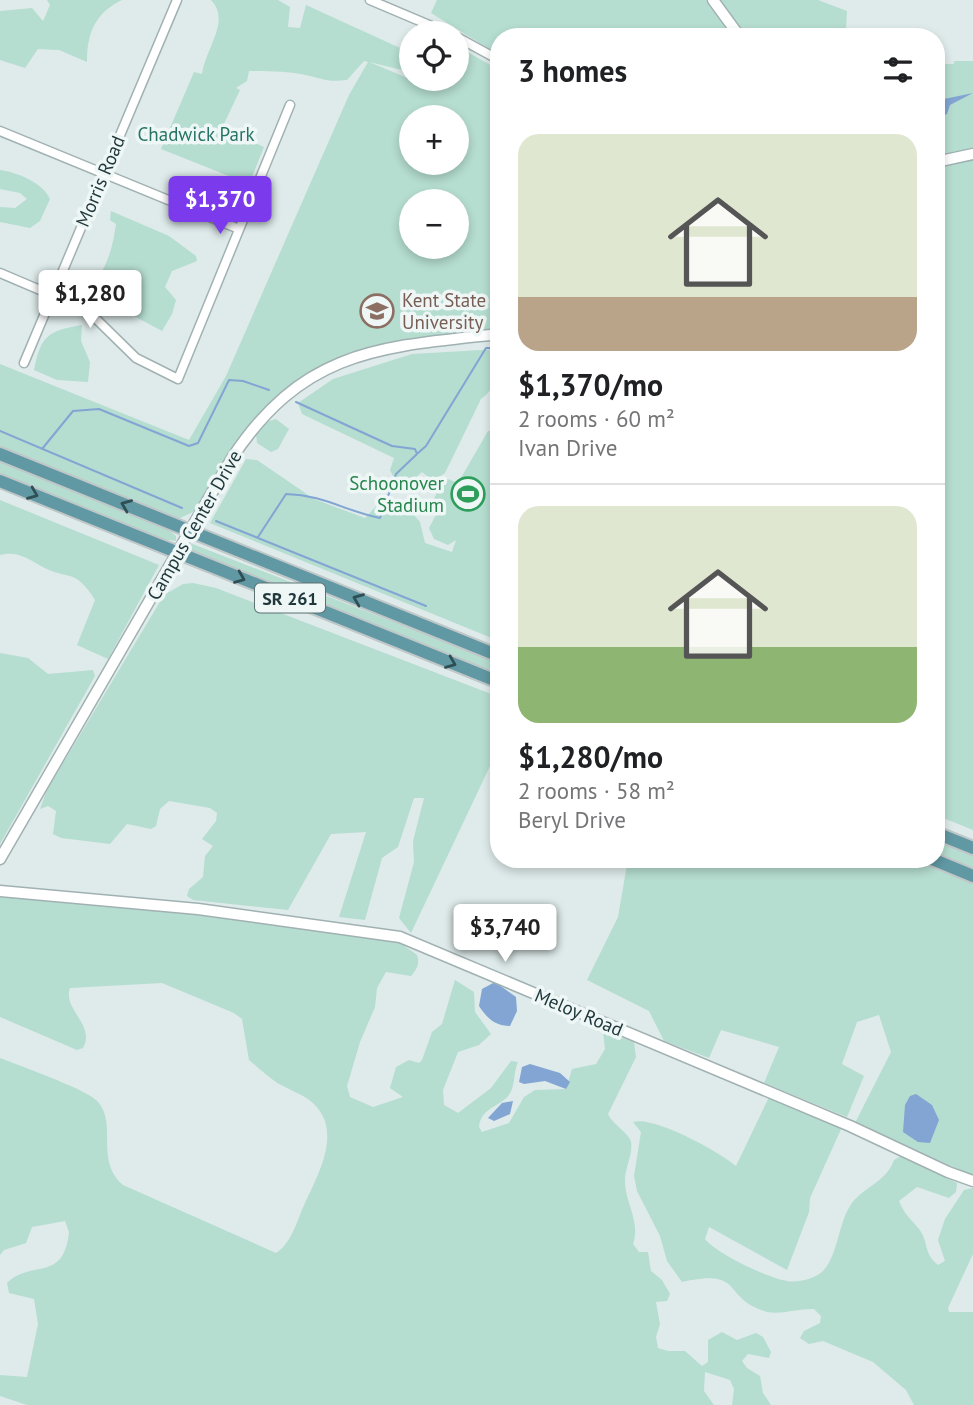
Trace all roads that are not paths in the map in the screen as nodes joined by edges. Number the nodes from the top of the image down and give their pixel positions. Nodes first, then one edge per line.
1 (177, 0) edge
2 (370, 0) edge
3 (713, 0) edge
4 (420, 21) edge
5 (733, 28) edge
6 (469, 44) edge
7 (490, 55) edge
8 (290, 105) dead end
9 (0, 131) edge
10 (973, 154) edge
11 (945, 160) edge
12 (103, 173) junction
13 (239, 229) junction
14 (0, 273) edge
15 (53, 295) junction
16 (490, 335) edge
17 (24, 363) dead end
18 (0, 454) edge
19 (0, 481) edge
20 (189, 531) junction
21 (177, 552) junction
22 (490, 652) edge
23 (490, 678) edge
24 (945, 837) edge
25 (973, 848) edge
26 (0, 859) edge
27 (945, 864) edge
28 (973, 876) edge
29 (0, 891) edge
30 (973, 1181) edge

1 - 12 street, Morris Road
2 - 4 street
3 - 5 street
6 - 7 street
8 - 13 street
9 - 12 street
10 - 11 street
12 - 13 street
12 - 15 street, Morris Road
13 - 15 street
14 - 15 street
15 - 17 street, Morris Road
16 - 20 street, Campus Center Drive
20 -> 18 main road, SR 261
19 -> 21 main road, SR 261
20 - 21 street, Campus Center Drive
22 -> 20 main road, SR 261
21 -> 23 main road, SR 261
21 - 26 street, Campus Center Drive
24 - 25 main road
27 - 28 main road
29 - 30 street, Meloy Road

